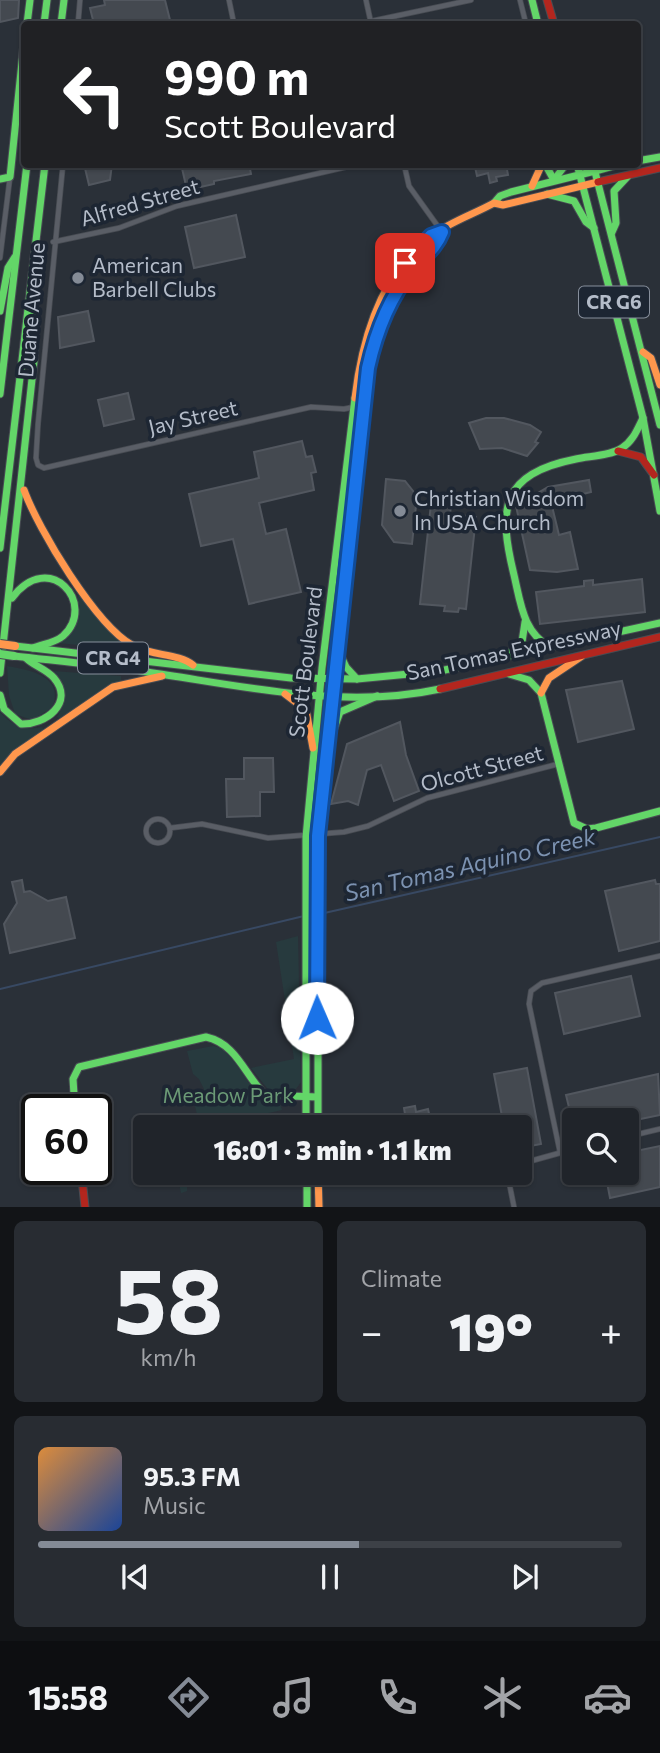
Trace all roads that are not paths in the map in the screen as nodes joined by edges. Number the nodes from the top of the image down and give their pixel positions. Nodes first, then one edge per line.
1 (30, 0) edge
2 (47, 0) edge
3 (64, 0) edge
4 (80, 0) edge
5 (229, 0) edge
6 (366, 0) edge
7 (471, 0) edge
8 (520, 0) edge
9 (532, 0) edge
10 (547, 0) edge
11 (27, 21) edge
12 (44, 21) edge
13 (61, 21) edge
14 (78, 21) edge
15 (233, 21) edge
16 (371, 21) edge
17 (380, 21) edge
18 (525, 21) edge
19 (537, 21) edge
20 (553, 21) edge
21 (21, 72) edge
22 (660, 157) edge
23 (641, 160) edge
24 (660, 167) edge
25 (27, 168) edge
26 (45, 168) edge
27 (62, 168) edge
28 (342, 168) edge
29 (405, 168) edge
30 (542, 168) edge
31 (546, 168) edge
32 (563, 168) edge
33 (578, 168) edge
34 (594, 168) edge
35 (579, 174) junction
36 (628, 176) junction
37 (10, 177) junction
38 (0, 179) edge
39 (554, 180) junction
40 (598, 183) junction
41 (532, 186) junction
42 (583, 186) junction
43 (547, 194) junction
44 (494, 204) junction
45 (594, 228) junction
46 (442, 232) junction
47 (612, 232) junction
48 (53, 243) junction
49 (16, 255) junction
50 (0, 258) edge
51 (29, 304) junction
52 (0, 311) edge
53 (643, 352) junction
54 (660, 385) edge
55 (0, 394) edge
56 (364, 405) junction
57 (353, 407) junction
58 (643, 418) junction
59 (660, 425) edge
60 (618, 451) junction
61 (36, 458) joint
62 (24, 465) junction
63 (655, 478) junction
64 (660, 511) edge
65 (0, 548) edge
66 (8, 611) junction
67 (525, 622) junction
68 (660, 623) edge
69 (660, 637) edge
70 (0, 644) edge
71 (551, 648) junction
72 (31, 649) junction
73 (337, 649) junction
74 (0, 654) edge
75 (582, 656) junction
76 (505, 657) junction
77 (26, 658) junction
78 (195, 667) junction
79 (0, 673) edge
80 (507, 674) junction
81 (169, 675) junction
82 (333, 679) junction
83 (356, 679) junction
84 (321, 680) junction
85 (541, 693) junction
86 (285, 694) junction
87 (0, 695) edge
88 (319, 696) junction
89 (331, 696) junction
90 (377, 696) junction
91 (313, 748) junction
92 (325, 753) junction
93 (558, 765) junction
94 (0, 772) edge
95 (660, 811) edge
96 (170, 828) junction
97 (318, 836) junction
98 (306, 837) junction
99 (660, 956) edge
100 (74, 1094) edge
101 (305, 1097) junction
102 (317, 1097) junction
103 (306, 1115) edge
104 (318, 1115) edge
105 (660, 1129) edge
106 (639, 1134) edge
107 (560, 1152) joint
108 (532, 1160) edge
109 (83, 1185) edge
110 (307, 1185) edge
111 (318, 1185) edge
112 (510, 1185) edge
113 (85, 1207) edge
114 (307, 1207) edge
115 (319, 1207) edge
116 (514, 1207) edge

1 - 11 main road
2 - 12 main road
3 - 13 main road
4 - 14 street
5 - 15 street
6 - 16 street
7 - 17 street
8 - 18 street
9 - 19 main road
10 - 20 main road
21 - 37 main road
22 - 23 main road
24 - 36 main road, Scott Boulevard
25 - 49 main road
26 - 51 main road
27 - 48 street, Duane Avenue
28 - 48 street, Alfred Street
29 - 46 street
30 - 41 main road
31 - 39 main road
32 - 39 main road
33 - 35 main road, CR G6
34 - 35 main road, Scott Boulevard
34 - 40 main road, CR G6
35 - 39 main road, Scott Boulevard
35 - 42 main road, CR G6
36 - 40 main road, Scott Boulevard
36 - 47 main road
37 - 38 main road
37 - 50 street
39 - 41 main road, Scott Boulevard
40 - 42 main road, Scott Boulevard
40 - 47 main road, CR G6
41 - 44 main road, Scott Boulevard
42 - 43 main road, Scott Boulevard
42 - 45 main road, CR G6
43 - 44 main road, Scott Boulevard
43 - 45 main road
44 - 46 main road, Scott Boulevard
45 - 58 main road, CR G6
46 - 56 main road, Scott Boulevard
46 - 57 main road, Scott Boulevard
47 - 53 main road, CR G6
48 - 61 street, Duane Avenue
49 - 52 main road
49 - 55 main road
51 - 62 main road
51 - 65 main road
53 - 54 main road
53 - 59 main road, CR G6
56 - 57 street, Jay Street
56 - 73 main road, Scott Boulevard
57 - 61 street, Jay Street
57 - 84 main road, Scott Boulevard
58 - 60 main road
58 - 63 main road, CR G6
60 - 63 main road
60 - 67 main road
62 - 66 main road
62 - 78 main road
63 - 64 main road, CR G6
66 - 72 main road
66 - 79 main road
67 - 71 main road
67 - 76 main road
68 - 71 main road, San Tomas Expressway / CR G4
69 - 75 main road, San Tomas Expressway / CR G4
70 - 72 main road, San Tomas Expressway / CR G4, bridge
71 - 76 main road, San Tomas Expressway / CR G4
72 - 78 main road, San Tomas Expressway / CR G4
73 - 82 main road, Scott Boulevard
73 - 83 main road
74 - 77 main road, San Tomas Expressway / CR G4, bridge
75 - 80 main road, San Tomas Expressway / CR G4
75 - 85 main road
76 - 83 main road, San Tomas Expressway / CR G4
77 - 81 main road, San Tomas Expressway / CR G4
77 - 87 main road
78 - 84 main road, San Tomas Expressway / CR G4
80 - 85 main road
80 - 90 main road, San Tomas Expressway / CR G4
81 - 86 main road, San Tomas Expressway / CR G4
81 - 94 main road
82 - 83 main road, San Tomas Expressway / CR G4
82 - 84 main road, San Tomas Expressway / CR G4
82 - 89 main road, Scott Boulevard
84 - 88 main road, Scott Boulevard
85 - 93 main road
86 - 88 main road, San Tomas Expressway / CR G4
86 - 91 main road
88 - 89 main road, San Tomas Expressway / CR G4
88 - 91 main road, Scott Boulevard
89 - 90 main road, San Tomas Expressway / CR G4
89 - 92 main road, Scott Boulevard
90 - 92 main road
91 - 98 main road, Scott Boulevard
92 - 97 main road, Scott Boulevard
93 - 95 main road
93 - 97 street, Olcott Street
96 - 96 street, Olcott Street
96 - 98 street, Olcott Street
97 - 98 street, Olcott Street
97 - 102 main road, Scott Boulevard
98 - 101 main road, Scott Boulevard
99 - 107 street
100 - 101 main road
101 - 102 main road
101 - 103 main road, Scott Boulevard
102 - 104 main road, Scott Boulevard
105 - 106 street
107 - 108 street
109 - 113 main road
110 - 114 main road
111 - 115 main road
112 - 116 street

